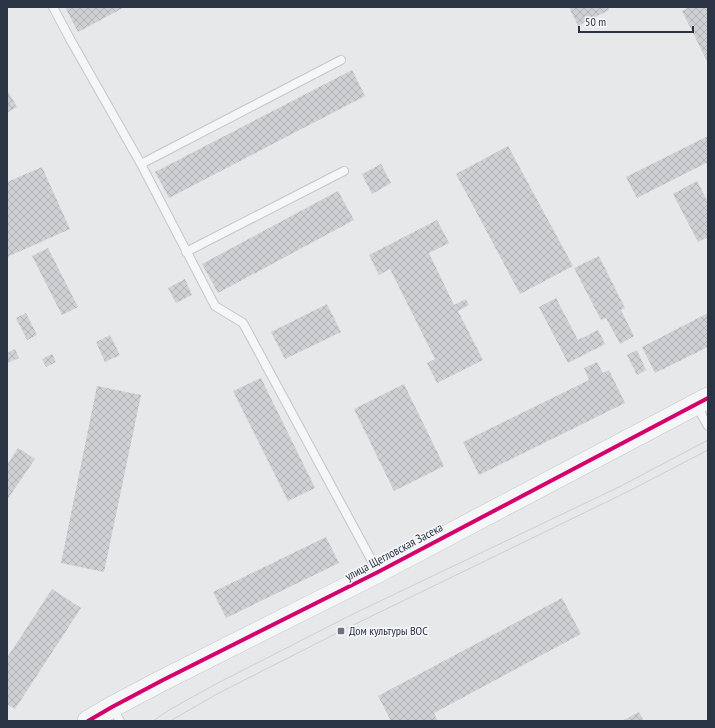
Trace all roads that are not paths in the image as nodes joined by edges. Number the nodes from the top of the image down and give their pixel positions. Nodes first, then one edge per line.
1 (53, 7) edge
2 (341, 60) dead end
3 (141, 164) junction
4 (344, 171) dead end
5 (186, 252) junction
6 (702, 401) edge
7 (708, 426) edge
8 (378, 572) junction
9 (116, 714) edge
10 (88, 721) edge

1 - 3 lane
2 - 3 lane
3 - 5 lane
4 - 5 lane
5 - 8 lane
6 - 7 lane
6 - 8 street, улица Щегловская Засека
8 - 9 street, улица Щегловская Засека
9 - 10 street, улица Щегловская Засека

